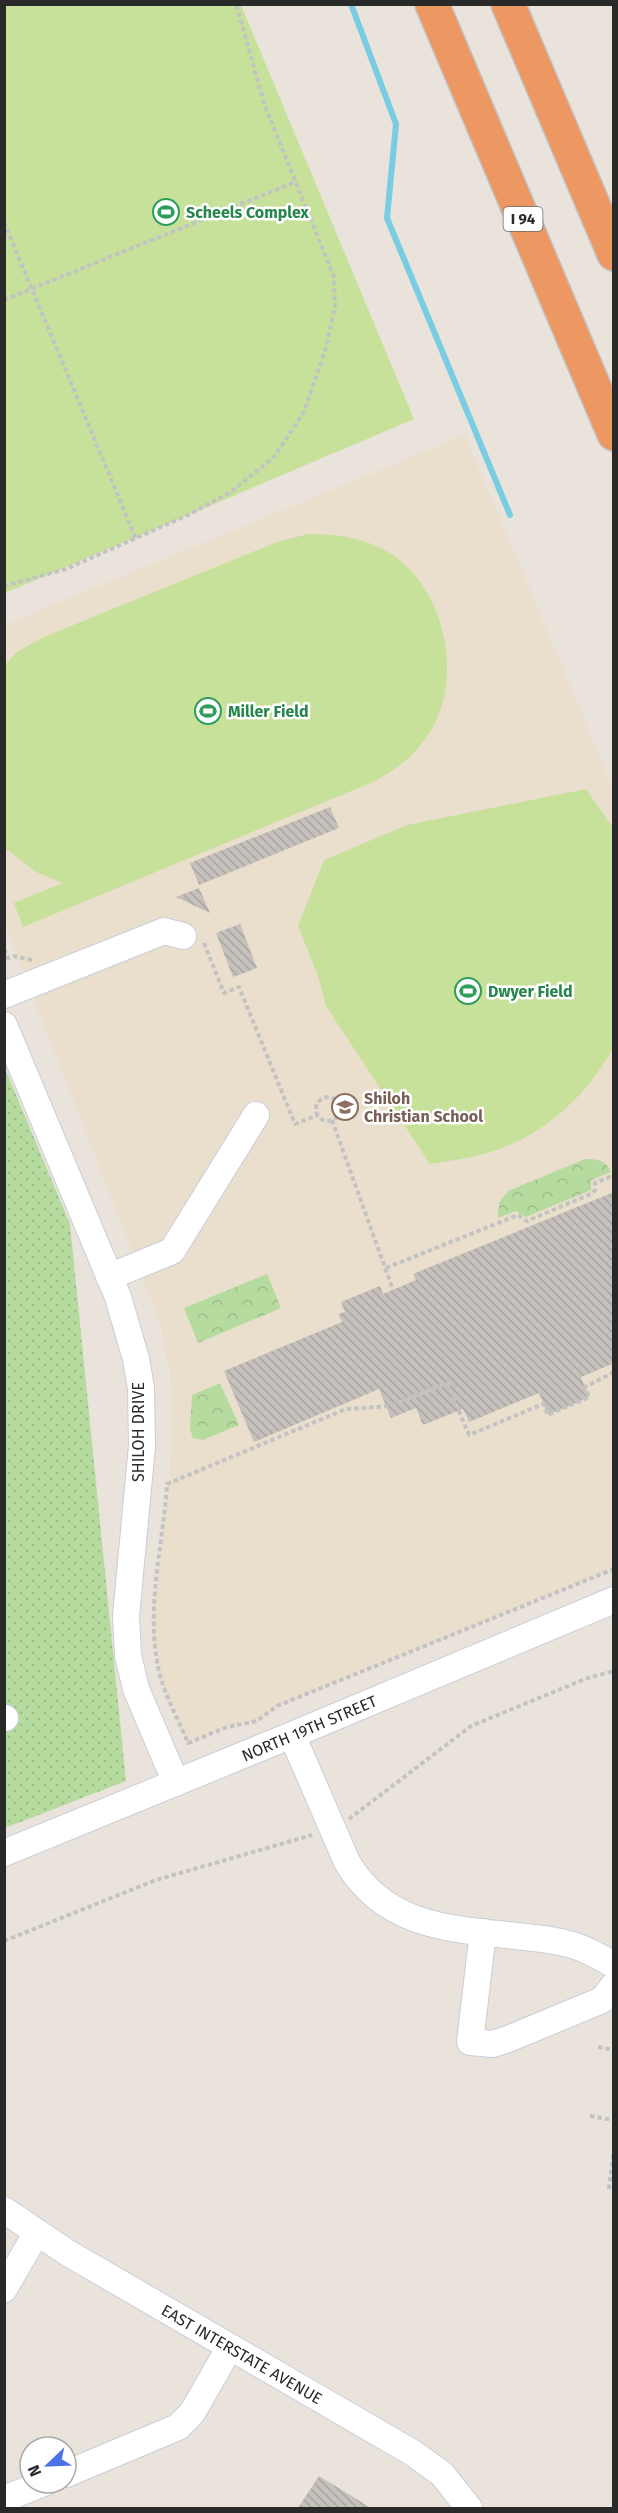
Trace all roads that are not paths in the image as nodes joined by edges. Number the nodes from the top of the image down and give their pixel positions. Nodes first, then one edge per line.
1 (432, 4) edge
2 (508, 4) edge
3 (614, 254) edge
4 (614, 434) edge
5 (193, 938) road end
6 (4, 995) edge
7 (4, 1025) edge
8 (256, 1115) dead end
9 (110, 1277) junction
10 (614, 1600) edge
11 (292, 1736) junction
12 (176, 1783) junction
13 (4, 1853) edge
14 (483, 1932) junction
15 (614, 1965) edge
16 (614, 1985) edge
17 (4, 2210) edge
18 (36, 2234) junction
19 (4, 2289) edge
20 (230, 2347) junction
21 (78, 2469) edge
22 (18, 2493) edge
23 (4, 2499) edge
24 (470, 2508) edge

1 - 4 highway, I 94
2 - 3 highway
5 - 6 street
7 - 9 street, SHILOH DRIVE
8 - 9 street
9 - 12 street, SHILOH DRIVE
10 - 11 street, NORTH 19TH STREET
11 - 12 street, NORTH 19TH STREET
11 - 14 street
12 - 13 street, NORTH 19TH STREET
14 - 15 street
14 - 16 street
17 - 18 street, EAST INTERSTATE AVENUE
18 - 19 street
18 - 20 street, EAST INTERSTATE AVENUE
20 - 21 street
20 - 24 street, EAST INTERSTATE AVENUE
22 - 23 street

